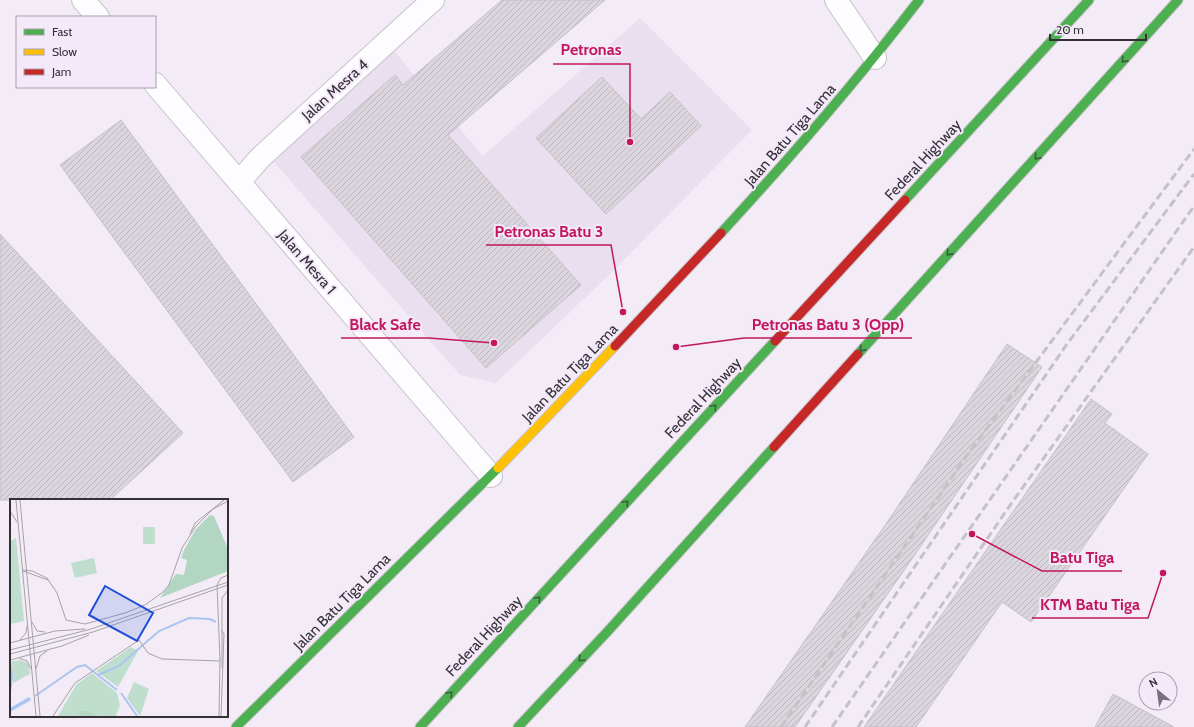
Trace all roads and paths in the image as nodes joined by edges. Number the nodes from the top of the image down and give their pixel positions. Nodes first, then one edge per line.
1 (83, 0) edge
2 (433, 0) edge
3 (836, 0) edge
4 (919, 0) edge
5 (1089, 0) edge
6 (1178, 0) edge
7 (97, 16) edge
8 (875, 58) junction
9 (156, 85) edge
10 (239, 182) junction
11 (491, 476) junction
12 (236, 727) edge
13 (420, 727) edge
14 (518, 727) edge

1 - 7 street
2 - 10 street, Jalan Mesra 4
3 - 8 street
4 - 8 main road, Jalan Batu Tiga Lama
13 -> 5 main road, Federal Highway
6 -> 14 main road
8 - 11 main road, Jalan Batu Tiga Lama
9 - 10 street, Jalan Mesra 1
10 - 11 street, Jalan Mesra 1
11 - 12 main road, Jalan Batu Tiga Lama

